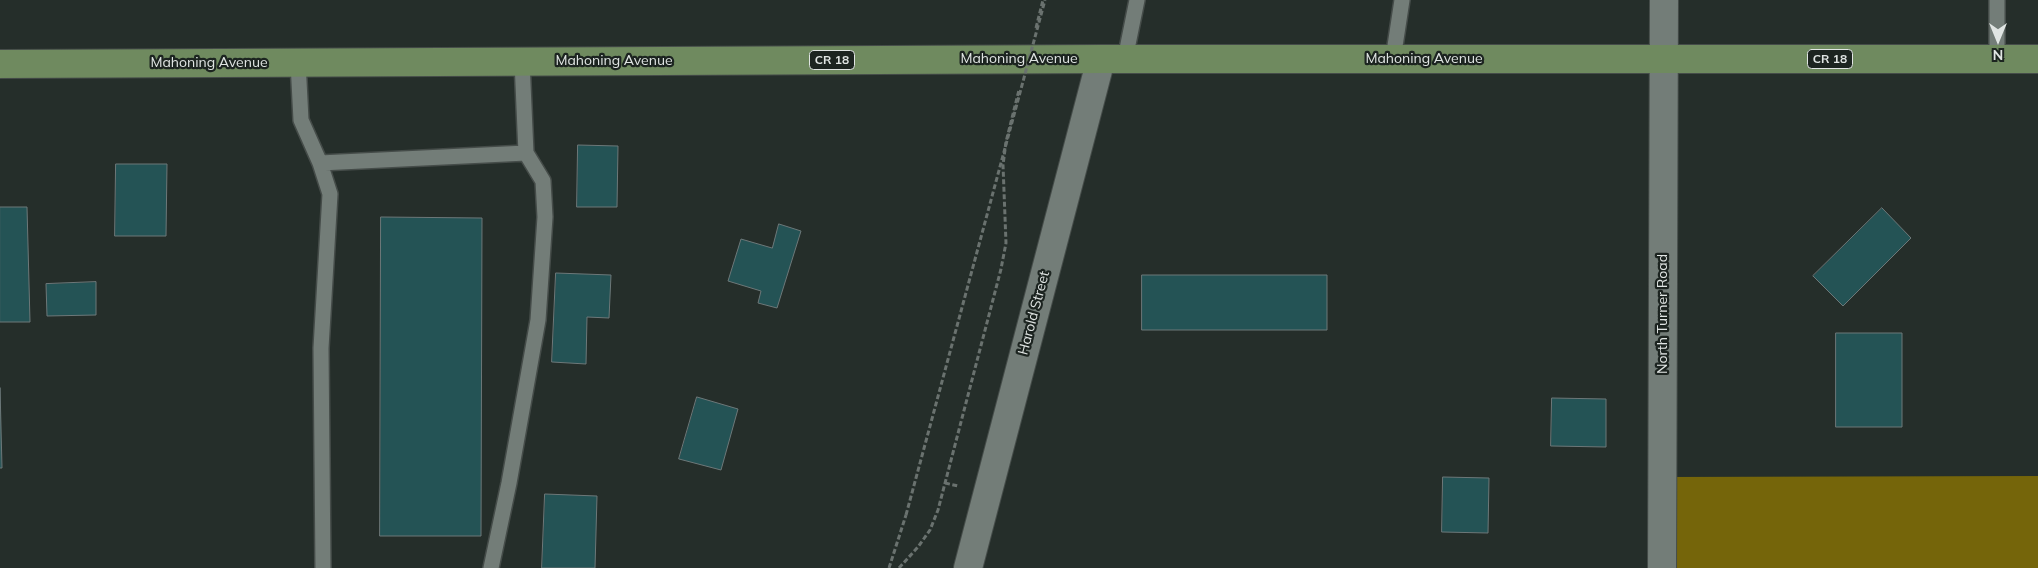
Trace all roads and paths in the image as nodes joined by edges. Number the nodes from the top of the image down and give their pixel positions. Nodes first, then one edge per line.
1 (1044, 0) edge
2 (1137, 0) edge
3 (1402, 0) edge
4 (1664, 0) edge
5 (1997, 0) edge
6 (1037, 23) dead end
7 (1113, 58) junction
8 (1997, 58) junction
9 (2038, 58) edge
10 (1393, 59) junction
11 (1663, 59) junction
12 (522, 61) junction
13 (298, 62) junction
14 (0, 64) edge
15 (1015, 106) dead end
16 (526, 153) junction
17 (320, 163) junction
18 (323, 568) edge
19 (490, 568) edge
20 (889, 568) edge
21 (899, 568) edge
22 (968, 568) edge
23 (1662, 568) edge

1 - 6 path
1 - 20 path, bridge
2 - 7 lane
3 - 10 lane
4 - 11 street, North Turner Road
5 - 8 lane
7 - 10 main road, Mahoning Avenue / CR 18
7 - 12 main road, Mahoning Avenue / CR 18
7 - 22 street, Harold Street
8 - 9 main road, Mahoning Avenue / CR 18
8 - 11 main road, Mahoning Avenue / CR 18
10 - 11 main road, Mahoning Avenue / CR 18
11 - 23 street, North Turner Road
12 - 13 main road, Mahoning Avenue / CR 18
12 - 16 lane
13 - 14 main road, Mahoning Avenue / CR 18
13 - 17 lane
15 - 21 path
16 - 17 lane
16 - 19 lane
17 - 18 lane

